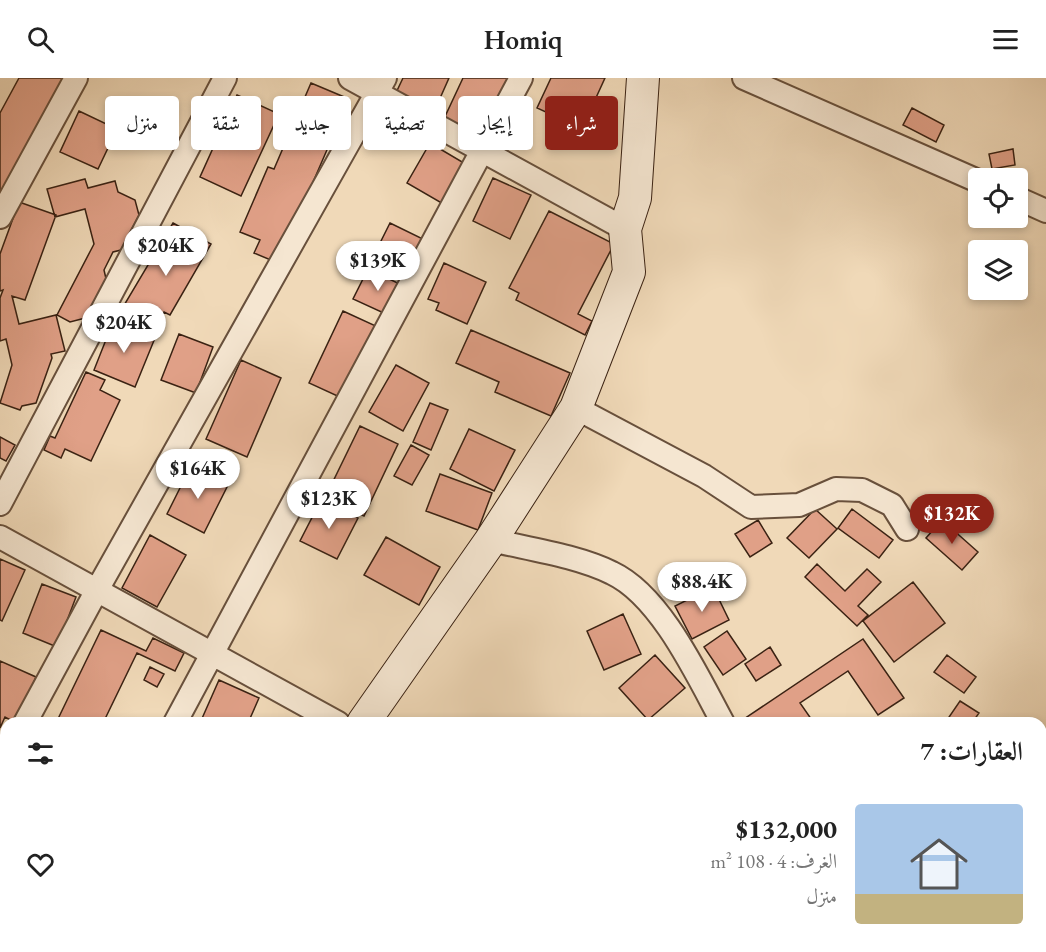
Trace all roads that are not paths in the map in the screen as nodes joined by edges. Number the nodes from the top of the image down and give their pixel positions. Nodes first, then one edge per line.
1 (76, 78) edge
2 (225, 78) edge
3 (350, 78) edge
4 (520, 78) edge
5 (643, 78) edge
6 (744, 78) edge
7 (381, 85) edge
8 (510, 96) edge
9 (458, 135) edge
10 (481, 150) joint
11 (968, 177) edge
12 (1028, 203) edge
13 (1046, 211) edge
14 (0, 217) edge
15 (625, 229) junction
16 (576, 408) junction
17 (0, 504) edge
18 (907, 529) dead end
19 (0, 537) edge
20 (491, 540) junction
21 (97, 590) junction
22 (213, 654) junction
23 (28, 717) edge
24 (178, 717) edge
25 (327, 717) edge
26 (367, 717) edge
27 (720, 717) edge

1 - 14 street
2 - 17 street
3 - 7 street
4 - 8 street
5 - 15 main road
6 - 11 street
7 - 9 street
7 - 21 street
10 - 15 street
10 - 22 street
12 - 13 street
15 - 16 main road
16 - 18 street
16 - 20 main road
19 - 21 street
20 - 26 main road
20 - 27 street
21 - 22 street
21 - 23 street
22 - 24 street
22 - 25 street

